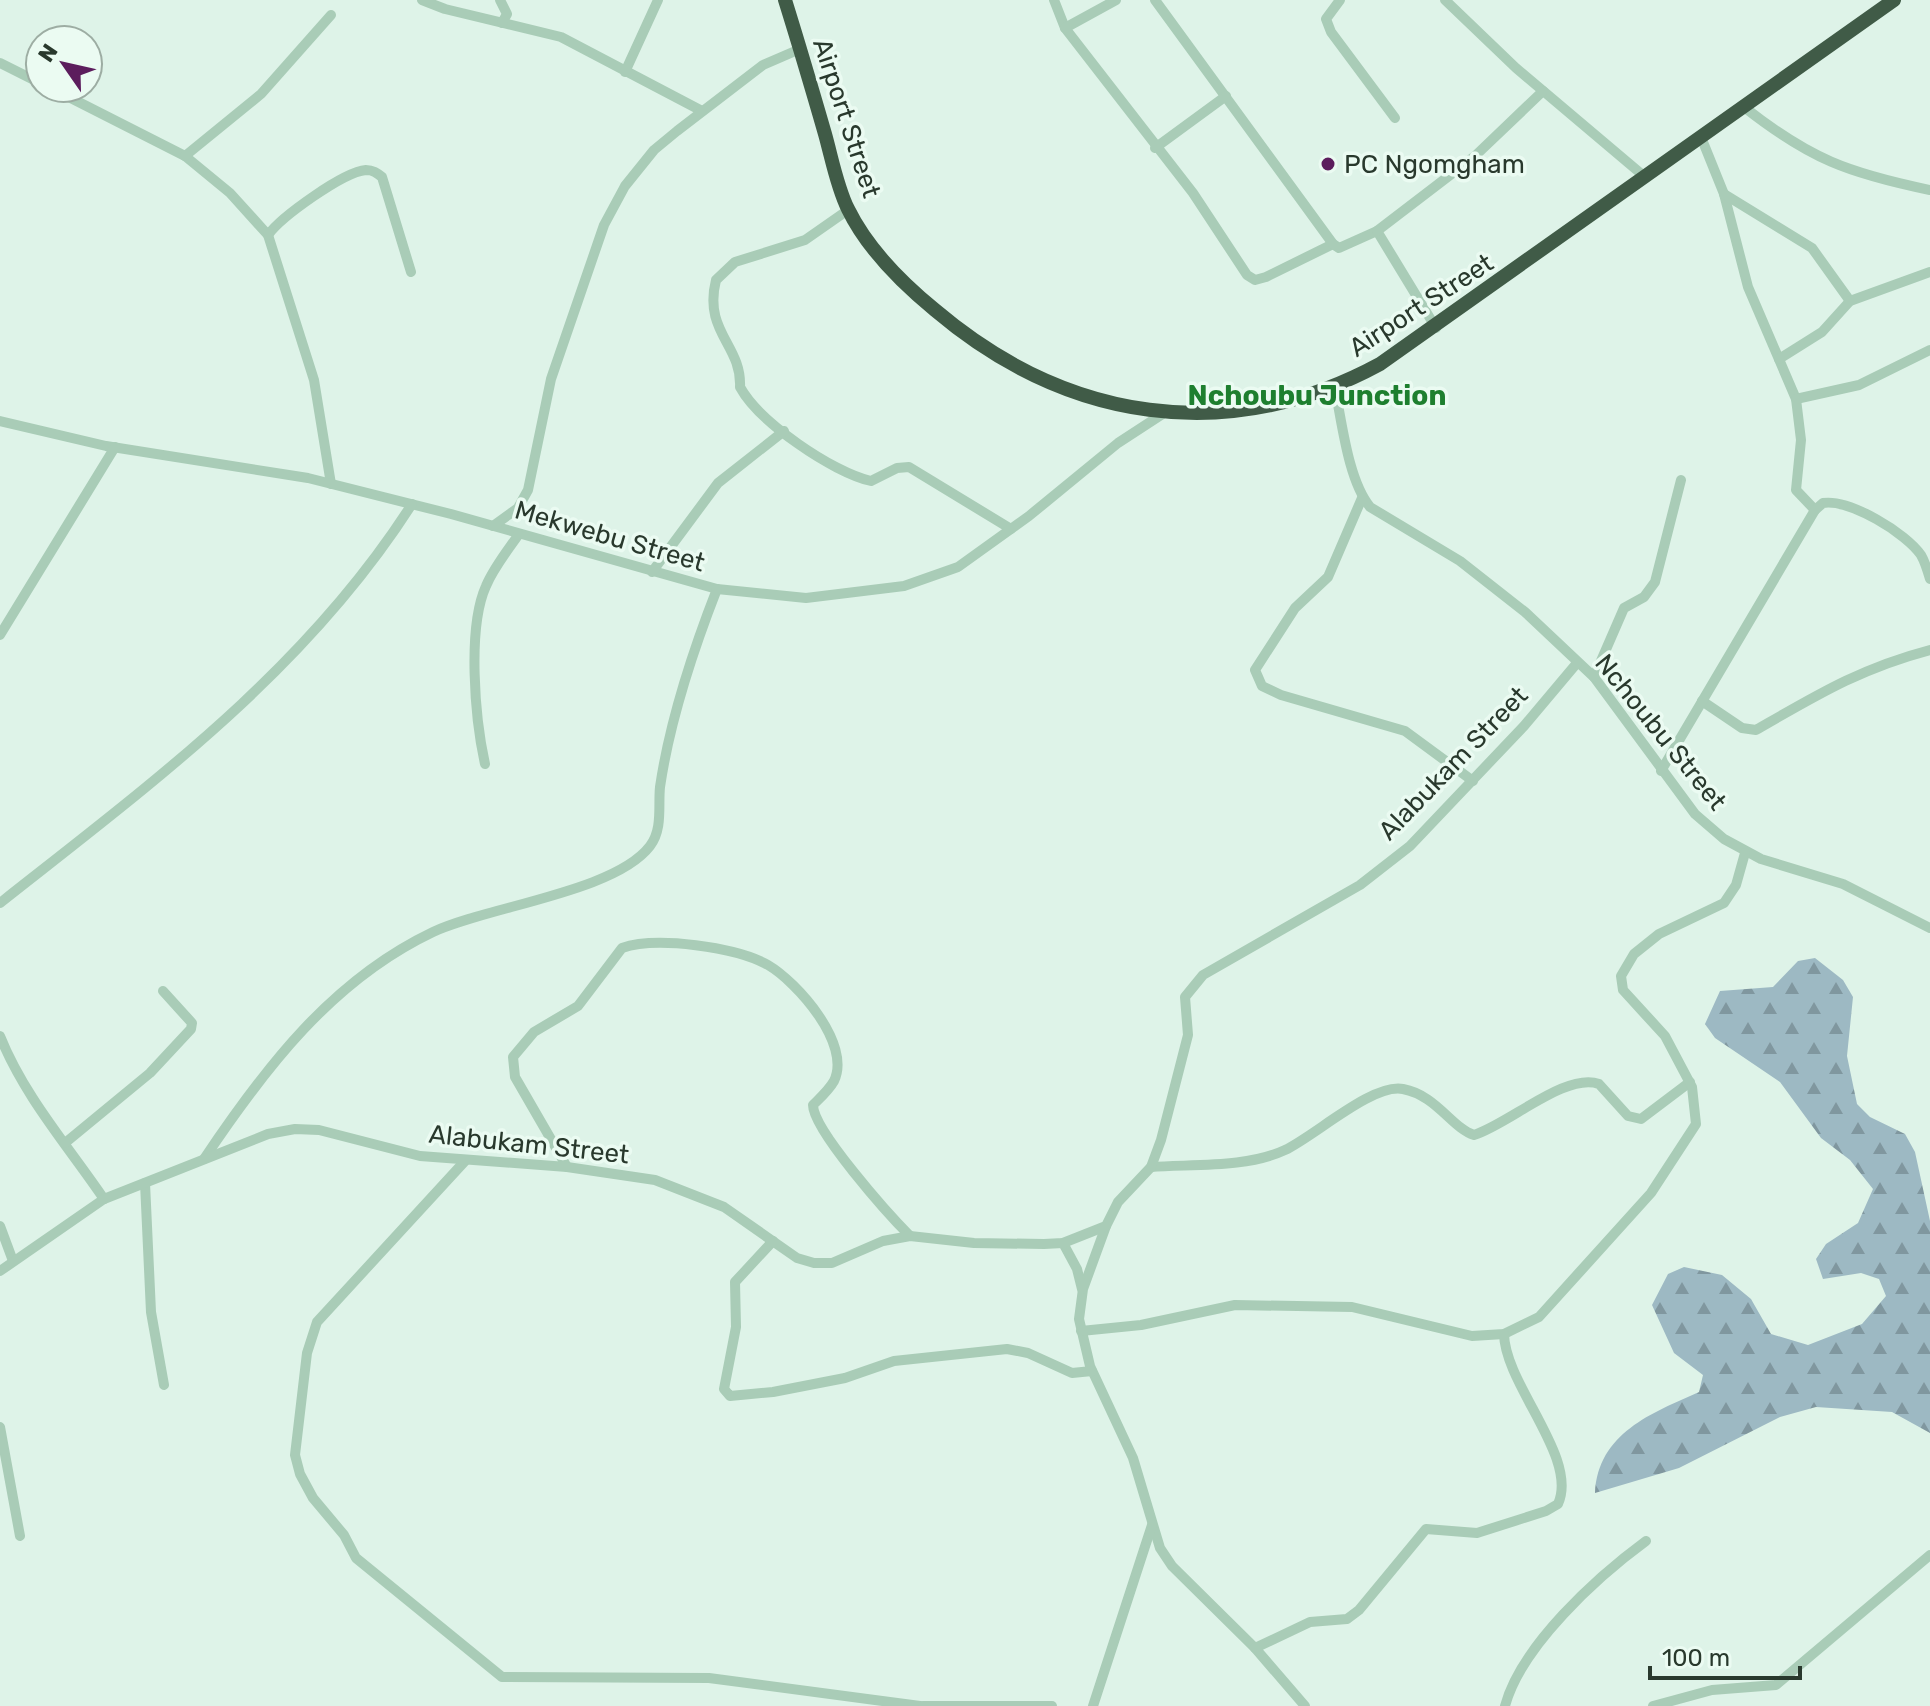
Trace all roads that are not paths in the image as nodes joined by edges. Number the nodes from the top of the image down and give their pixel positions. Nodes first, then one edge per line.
1 (422, 0) edge
2 (500, 0) edge
3 (658, 0) edge
4 (785, 0) edge
5 (1054, 0) edge
6 (1116, 0) edge
7 (1155, 0) edge
8 (1340, 0) edge
9 (1445, 0) edge
10 (1894, 0) edge
11 (331, 15) dead end
12 (502, 23) junction
13 (1065, 28) junction
14 (800, 49) junction
15 (0, 63) edge
16 (625, 72) junction
17 (24, 75) edge
18 (1543, 91) junction
19 (1226, 96) junction
20 (83, 104) edge
21 (1744, 107) junction
22 (702, 111) junction
23 (1395, 118) dead end
24 (1701, 137) junction
25 (1155, 148) junction
26 (185, 156) junction
27 (1645, 177) junction
28 (1930, 190) edge
29 (1724, 194) junction
30 (848, 210) junction
31 (1377, 231) junction
32 (268, 235) junction
33 (1333, 244) junction
34 (411, 272) dead end
35 (1930, 272) edge
36 (1850, 301) junction
37 (1436, 328) junction
38 (1930, 350) edge
39 (1779, 359) junction
40 (1335, 389) junction
41 (1796, 399) junction
42 (1164, 413) junction
43 (0, 421) edge
44 (784, 431) junction
45 (115, 447) junction
46 (1681, 480) dead end
47 (331, 484) junction
48 (1362, 498) junction
49 (412, 504) junction
50 (1815, 510) junction
51 (493, 526) junction
52 (1011, 529) junction
53 (519, 534) junction
54 (652, 572) junction
55 (1930, 579) edge
56 (717, 589) junction
57 (0, 635) edge
58 (1930, 650) edge
59 (1577, 663) junction
60 (1594, 677) junction
61 (1702, 701) junction
62 (485, 764) dead end
63 (1661, 771) junction
64 (1473, 781) junction
65 (1745, 853) junction
66 (0, 903) edge
67 (1930, 928) edge
68 (163, 991) dead end
69 (0, 1036) edge
70 (1690, 1082) junction
71 (65, 1143) junction
72 (204, 1159) junction
73 (465, 1161) junction
74 (567, 1167) junction
75 (1151, 1167) junction
76 (145, 1183) junction
77 (104, 1199) junction
78 (0, 1226) edge
79 (1106, 1226) junction
80 (910, 1236) junction
81 (773, 1241) junction
82 (1063, 1243) junction
83 (13, 1261) junction
84 (0, 1271) edge
85 (1083, 1289) junction
86 (1081, 1331) junction
87 (1504, 1334) junction
88 (1092, 1371) junction
89 (164, 1385) dead end
90 (0, 1427) edge
91 (1153, 1524) junction
92 (20, 1536) dead end
93 (1646, 1541) dead end
94 (1930, 1555) edge
95 (1255, 1648) junction
96 (921, 1706) edge
97 (1052, 1706) edge
98 (1093, 1706) edge
99 (1305, 1706) edge
100 (1505, 1706) edge
101 (1653, 1706) edge

1 - 12 street
2 - 12 street
3 - 16 street
4 - 14 highway, Airport Street
5 - 13 street
6 - 13 street
7 - 19 street
8 - 23 street
9 - 18 street
10 - 21 highway, Airport Street
11 - 26 street
12 - 16 street
13 - 25 street
14 - 22 street
14 - 30 highway, Airport Street
15 - 17 street
16 - 22 street
18 - 27 street
18 - 31 street
19 - 25 street
19 - 33 street
20 - 26 street
21 - 24 highway, Airport Street
21 - 28 street
22 - 51 street
24 - 27 highway, Airport Street
24 - 29 street
25 - 33 street
26 - 32 street
27 - 37 highway, Airport Street
29 - 36 street
29 - 39 street
30 - 42 highway, Airport Street
30 - 44 street
31 - 33 street
31 - 37 street
32 - 34 street
32 - 47 street
35 - 36 street
36 - 39 street
37 - 40 highway, Airport Street
38 - 41 street
39 - 41 street
40 - 42 highway, Airport Street
40 - 48 street
41 - 50 street
42 - 52 street, Mekwebu Street
43 - 45 street, Mekwebu Street
44 - 52 street
44 - 54 street
45 - 47 street, Mekwebu Street
45 - 57 street
46 - 60 street
47 - 49 street, Mekwebu Street
48 - 59 street, Nchoubu Street
48 - 64 street
49 - 51 street, Mekwebu Street
49 - 66 street
50 - 55 street
50 - 61 street
51 - 53 street, Mekwebu Street
52 - 56 street, Mekwebu Street
53 - 54 street, Mekwebu Street
53 - 62 street
54 - 56 street, Mekwebu Street
56 - 72 street
58 - 61 street
59 - 60 street, Nchoubu Street
59 - 64 street, Alabukam Street
60 - 63 street, Nchoubu Street
61 - 63 street
63 - 65 street, Nchoubu Street
64 - 75 street, Alabukam Street
65 - 67 street, Nchoubu Street
65 - 70 street
68 - 71 street
69 - 71 street
70 - 75 street
70 - 87 street
71 - 77 street
72 - 73 street, Alabukam Street
72 - 76 street, Alabukam Street
73 - 74 street, Alabukam Street
73 - 96 street
74 - 80 street
74 - 81 street, Alabukam Street
75 - 79 street, Alabukam Street
76 - 77 street, Alabukam Street
76 - 89 street
77 - 83 street, Alabukam Street
78 - 83 street
79 - 82 street, Alabukam Street
79 - 85 street
80 - 81 street, Alabukam Street
80 - 82 street, Alabukam Street
81 - 88 street
82 - 85 street
83 - 84 street, Alabukam Street
85 - 86 street
86 - 87 street
86 - 88 street
87 - 95 street
88 - 91 street
90 - 92 street
91 - 95 street
91 - 98 street
93 - 100 street
94 - 101 street
95 - 99 street
96 - 97 street

